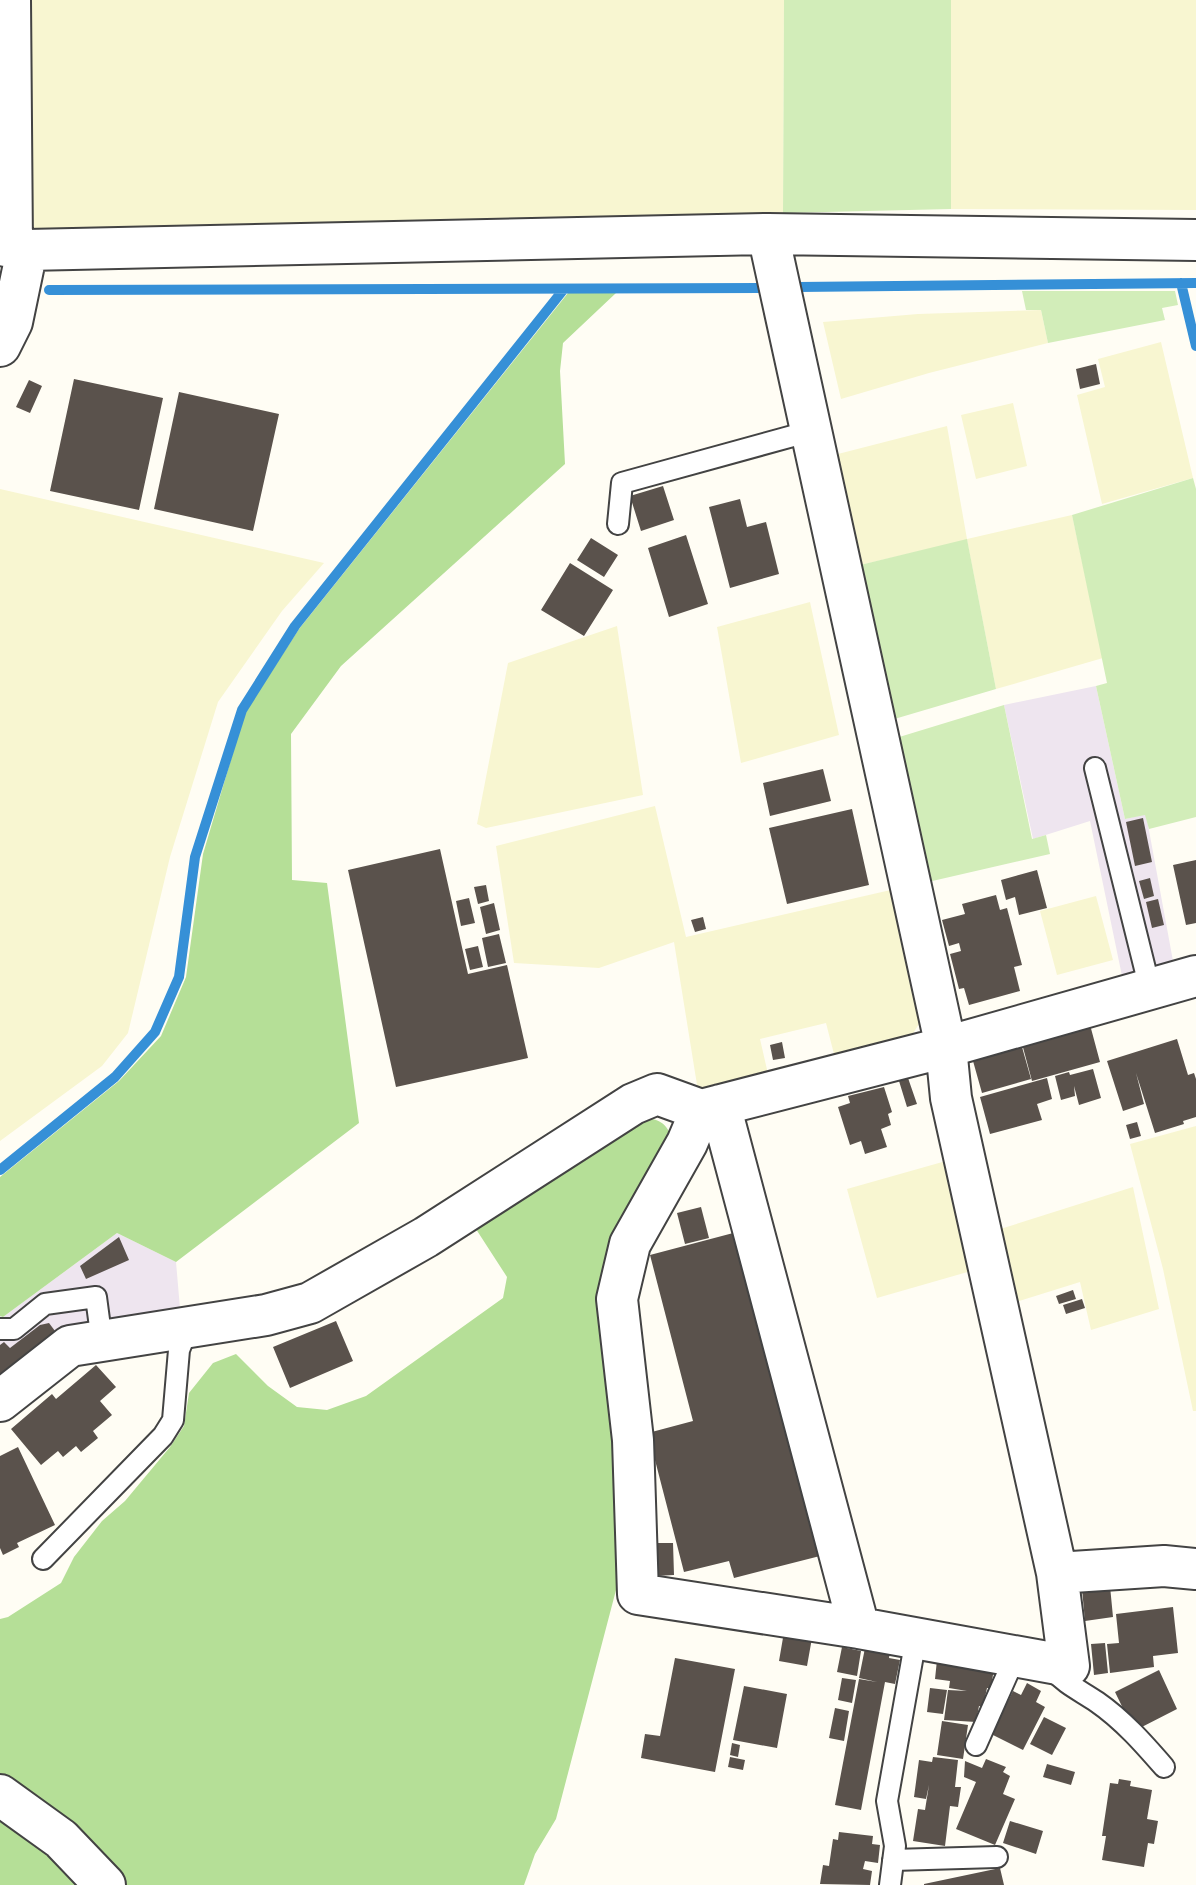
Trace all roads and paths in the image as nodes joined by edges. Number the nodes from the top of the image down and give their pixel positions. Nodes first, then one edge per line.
1 (10, 0) edge
2 (768, 234) junction
3 (1196, 240) edge
4 (13, 247) edge
5 (0, 346) edge
6 (811, 431) junction
7 (618, 524) dead end
8 (1095, 768) dead end
9 (1196, 976) edge
10 (1150, 989) junction
11 (946, 1047) junction
12 (710, 1108) junction
13 (188, 1327) junction
14 (0, 1329) edge
15 (102, 1342) junction
16 (0, 1401) edge
17 (43, 1559) dead end
18 (1196, 1569) edge
19 (1057, 1573) junction
20 (859, 1628) junction
21 (916, 1638) junction
22 (1031, 1660) junction
23 (976, 1745) dead end
24 (1164, 1767) dead end
25 (0, 1795) edge
26 (997, 1857) dead end
27 (893, 1860) junction
28 (105, 1885) edge
29 (890, 1885) edge

1 - 4 street
2 - 3 street
2 - 4 street
2 - 6 street
4 - 5 street
6 - 7 lane
6 - 11 street
8 - 10 lane
9 - 10 street
10 - 11 street
11 - 12 street
11 - 19 street
12 - 13 street
12 - 20 street
12 - 20 street
13 - 15 street
13 - 17 lane
14 - 15 lane
15 - 16 street
18 - 19 street
19 - 22 street
20 - 21 street
21 - 22 street
21 - 27 lane
22 - 23 lane
22 - 24 lane
25 - 28 street
26 - 27 lane
27 - 29 lane

